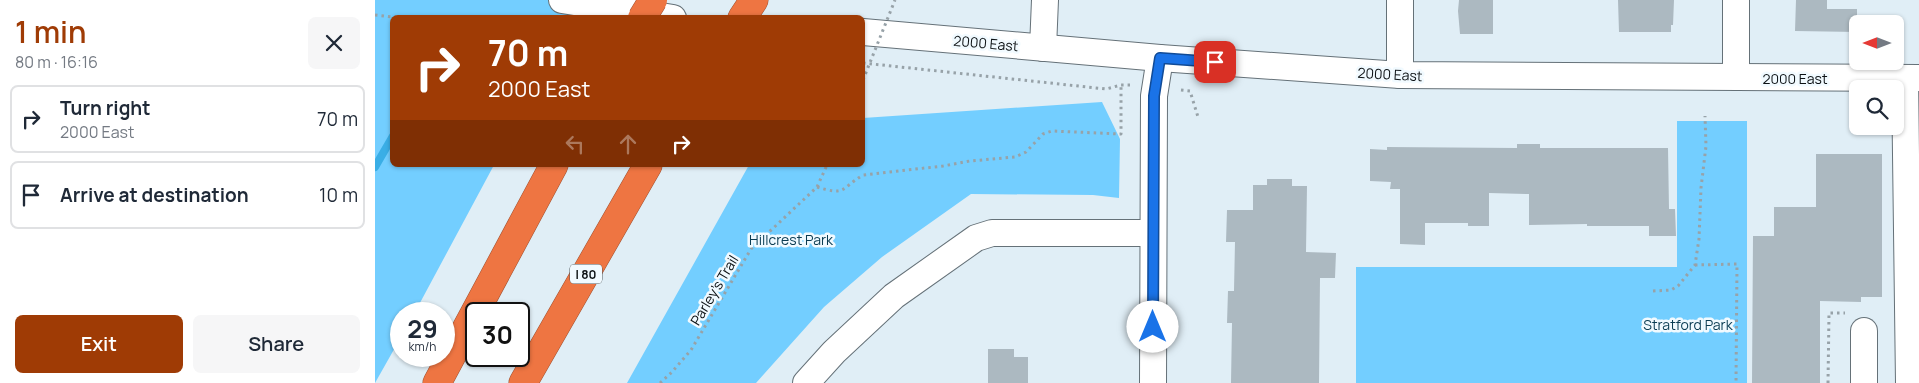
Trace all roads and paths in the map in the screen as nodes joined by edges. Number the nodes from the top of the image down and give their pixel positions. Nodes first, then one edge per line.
1 (562, 0) edge
2 (653, 0) edge
3 (754, 0) edge
4 (895, 0) edge
5 (1045, 0) edge
6 (1400, 0) edge
7 (1736, 0) edge
8 (375, 15) edge
9 (644, 15) edge
10 (654, 15) edge
11 (744, 15) edge
12 (390, 17) edge
13 (865, 32) edge
14 (1043, 48) junction
15 (1160, 58) junction
16 (865, 63) edge
17 (865, 75) edge
18 (1400, 75) junction
19 (1736, 77) junction
20 (1912, 78) edge
21 (1190, 91) dead end
22 (1705, 116) dead end
23 (1198, 117) dead end
24 (1913, 158) edge
25 (553, 167) edge
26 (647, 167) edge
27 (826, 167) edge
28 (817, 187) junction
29 (1153, 233) junction
30 (1695, 265) junction
31 (1653, 291) dead end
32 (1864, 331) dead end
33 (437, 383) edge
34 (523, 383) edge
35 (660, 383) edge
36 (806, 383) edge
37 (1153, 383) edge
38 (1736, 383) edge
39 (1864, 383) edge
40 (1909, 383) edge

1 - 10 street
2 - 9 highway, bridge
3 - 11 highway
4 - 17 path, bridge
5 - 14 street
6 - 18 street
7 - 19 street
8 - 12 path
13 - 14 street, 2000 East
14 - 15 street, 2000 East
15 - 18 street, 2000 East
15 - 29 street
16 - 28 path
18 - 19 street, 2000 East
19 - 20 street, 2000 East
20 - 24 street
21 - 23 path
22 - 30 path
24 - 40 street
25 - 33 highway
26 - 34 highway, I 80
27 - 28 path, Parley's Trail
28 - 35 path, Parley's Trail
29 - 36 street
29 - 37 street
30 - 31 path
30 - 38 path
32 - 39 street

